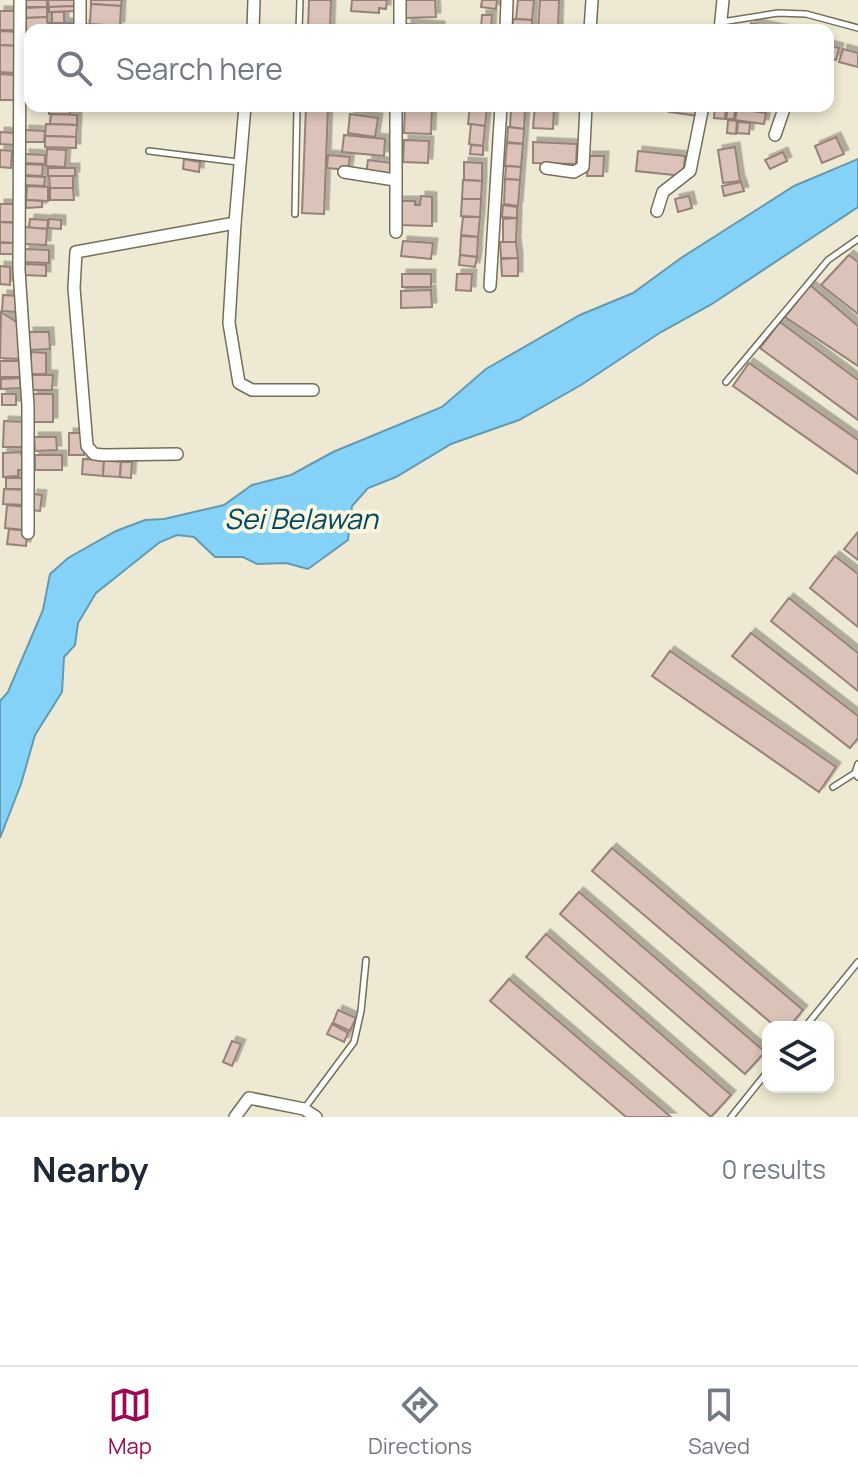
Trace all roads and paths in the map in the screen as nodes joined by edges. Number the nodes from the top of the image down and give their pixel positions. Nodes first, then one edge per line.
1 (20, 0) edge
2 (80, 0) edge
3 (254, 0) edge
4 (300, 0) edge
5 (400, 0) edge
6 (507, 0) edge
7 (592, 0) edge
8 (723, 0) edge
9 (80, 24) edge
10 (253, 24) edge
11 (299, 24) edge
12 (400, 24) edge
13 (506, 24) edge
14 (590, 24) edge
15 (721, 24) edge
16 (730, 24) edge
17 (858, 28) edge
18 (244, 112) edge
19 (297, 112) edge
20 (396, 112) edge
21 (501, 112) edge
22 (586, 112) edge
23 (702, 112) edge
24 (783, 112) edge
25 (775, 135) dead end
26 (149, 151) dead end
27 (238, 162) junction
28 (546, 168) dead end
29 (344, 172) dead end
30 (395, 180) junction
31 (657, 211) dead end
32 (295, 214) dead end
33 (235, 223) junction
34 (396, 232) dead end
35 (858, 239) edge
36 (490, 286) dead end
37 (726, 382) dead end
38 (313, 390) dead end
39 (177, 454) dead end
40 (28, 533) dead end
41 (858, 764) edge
42 (856, 775) edge
43 (833, 787) dead end
44 (366, 960) dead end
45 (858, 962) edge
46 (810, 1021) edge
47 (762, 1078) edge
48 (304, 1109) junction
49 (235, 1117) edge
50 (316, 1117) edge
51 (731, 1117) edge

1 - 40 street
2 - 9 street
3 - 10 street
4 - 11 lane
5 - 12 street
6 - 13 street
7 - 14 street
8 - 15 street
16 - 17 lane
18 - 27 street
19 - 32 lane
20 - 30 street
21 - 36 street
22 - 28 street
23 - 31 street
24 - 25 street
26 - 27 lane
27 - 33 street
29 - 30 street
30 - 34 street
33 - 38 street
33 - 39 street
35 - 37 lane
41 - 42 lane
42 - 43 lane
44 - 48 lane
45 - 46 lane
47 - 51 lane
48 - 49 street
48 - 50 street

